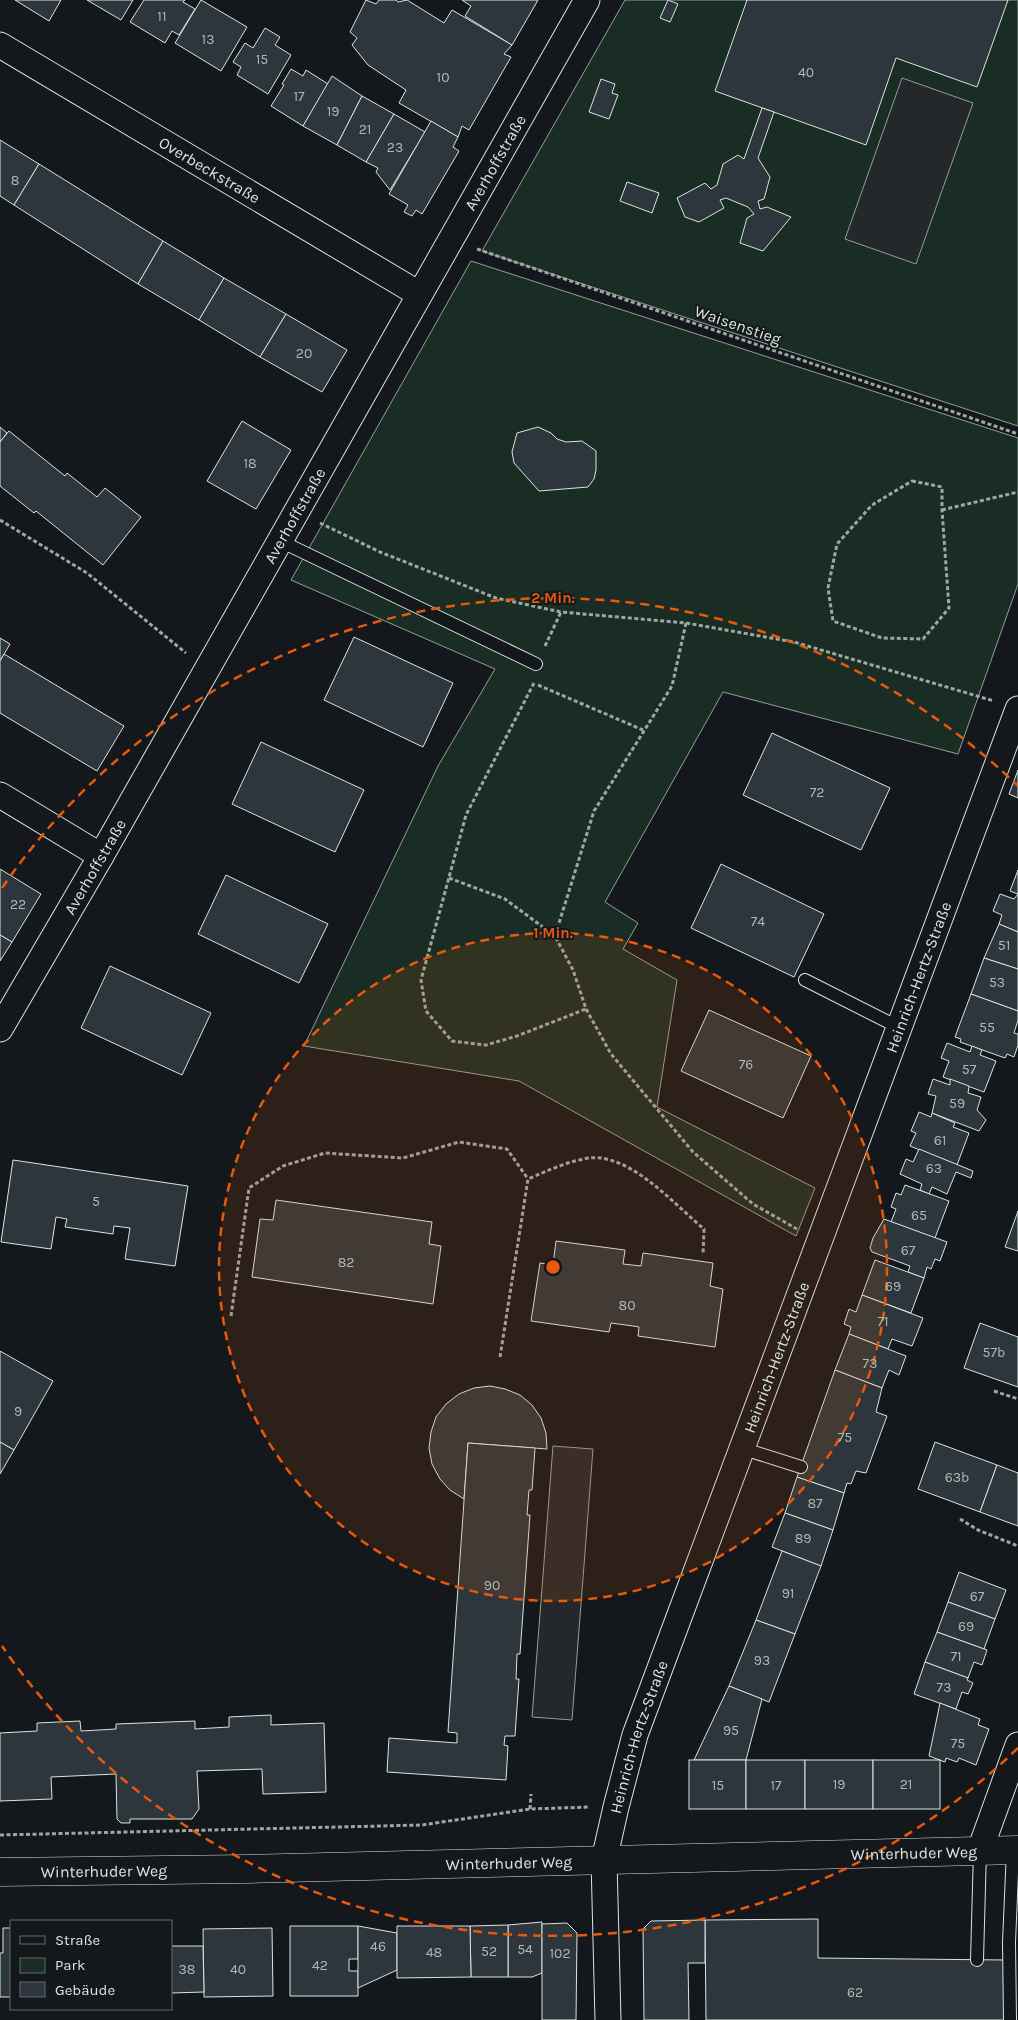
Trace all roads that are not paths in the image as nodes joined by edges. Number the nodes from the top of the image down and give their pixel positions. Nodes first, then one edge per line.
1 (587, 0) edge
2 (0, 45) edge
3 (419, 294) junction
4 (278, 540) junction
5 (536, 664) road end
6 (1009, 706) edge
7 (0, 795) edge
8 (101, 856) junction
9 (805, 980) dead end
10 (898, 1027) junction
11 (0, 1028) edge
12 (741, 1448) junction
13 (801, 1467) dead end
14 (1018, 1745) edge
15 (980, 1850) junction
16 (1016, 1850) edge
17 (604, 1860) junction
18 (0, 1872) edge
19 (1014, 1946) edge
20 (977, 1960) dead end
21 (608, 2020) edge
22 (1010, 2020) edge

1 - 3 street, Averhoffstraße
2 - 3 street, Overbeckstraße
3 - 4 street, Averhoffstraße
4 - 5 lane
4 - 8 street, Averhoffstraße
6 - 10 street, Heinrich-Hertz-Straße
7 - 8 street
8 - 11 street, Averhoffstraße
9 - 10 lane
10 - 12 street, Heinrich-Hertz-Straße
12 - 13 lane
12 - 17 street, Heinrich-Hertz-Straße
14 - 15 street
15 - 16 main road, Winterhuder Weg
15 - 17 main road, Winterhuder Weg
15 - 20 lane
16 - 19 lane
17 - 18 main road, Winterhuder Weg
17 - 21 street, Heinrich-Hertz-Straße
19 - 22 lane

